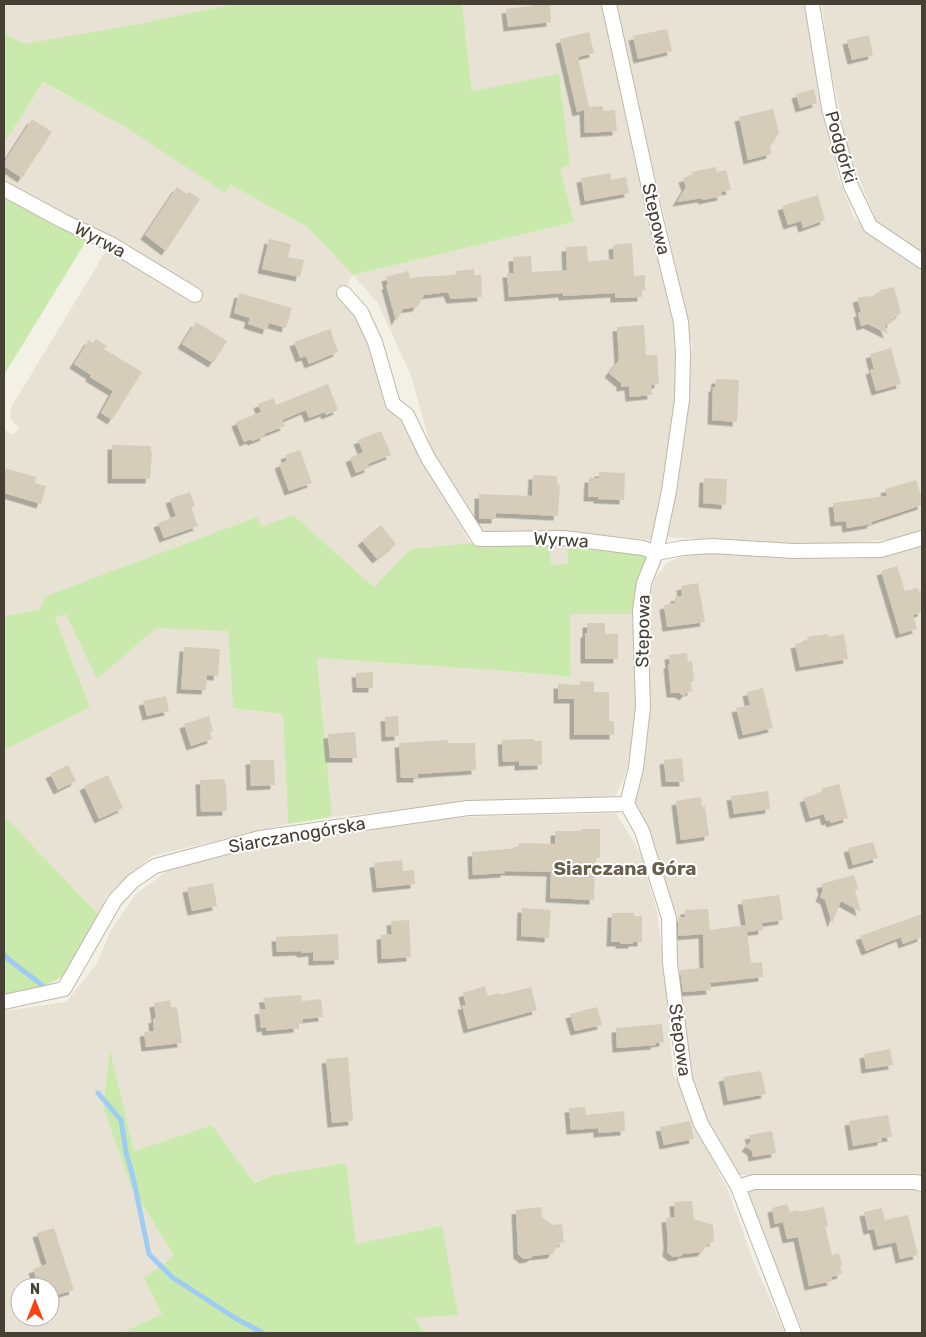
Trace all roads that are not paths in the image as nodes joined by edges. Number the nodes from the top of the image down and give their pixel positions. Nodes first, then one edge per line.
1 (609, 4) edge
2 (812, 4) edge
3 (4, 189) edge
4 (922, 261) edge
5 (344, 294) dead end
6 (195, 295) dead end
7 (922, 538) edge
8 (656, 553) junction
9 (626, 804) junction
10 (4, 1002) edge
11 (922, 1184) edge
12 (738, 1187) junction
13 (794, 1333) edge

1 - 8 street, Stepowa
2 - 4 street, Podgórki
3 - 6 street, Wyrwa
5 - 8 street, Wyrwa
7 - 8 street, Wyrwa
8 - 9 street, Stepowa
9 - 10 street, Siarczanogórska
9 - 12 street, Stepowa
11 - 12 street
12 - 13 street, Stepowa

